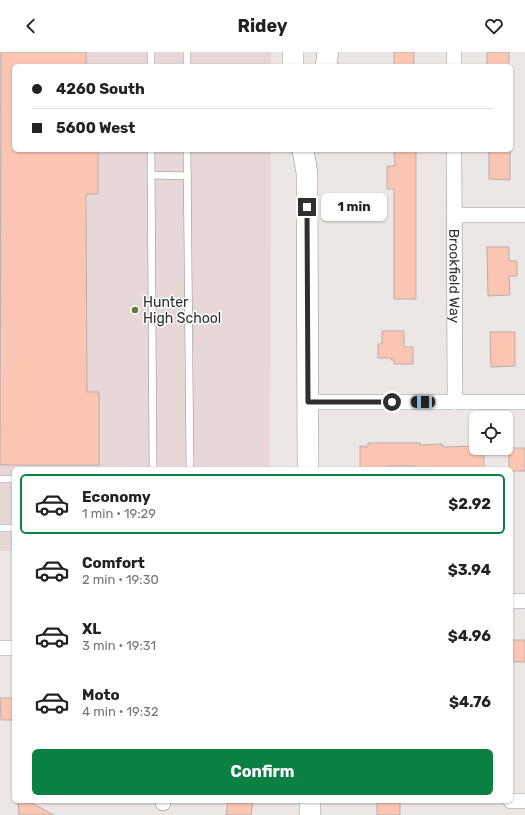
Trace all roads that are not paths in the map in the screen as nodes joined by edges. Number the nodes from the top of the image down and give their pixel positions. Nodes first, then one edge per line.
1 (151, 52) edge
2 (186, 52) edge
3 (293, 52) edge
4 (328, 52) edge
5 (454, 52) edge
6 (151, 64) edge
7 (187, 64) edge
8 (293, 64) edge
9 (326, 64) edge
10 (454, 64) edge
11 (151, 152) edge
12 (187, 152) edge
13 (304, 152) edge
14 (312, 152) edge
15 (454, 152) edge
16 (307, 173) junction
17 (151, 175) junction
18 (188, 176) junction
19 (454, 215) junction
20 (525, 215) edge
21 (308, 402) junction
22 (455, 402) junction
23 (525, 402) edge
24 (153, 467) edge
25 (190, 467) edge
26 (308, 467) edge
27 (0, 479) edge
28 (12, 479) edge
29 (0, 528) edge
30 (12, 528) edge
31 (513, 601) edge
32 (525, 601) edge
33 (0, 648) edge
34 (12, 648) edge
35 (513, 801) edge
36 (525, 801) edge
37 (310, 803) edge
38 (310, 815) edge

1 - 6 lane
2 - 7 lane
3 - 8 main road
4 - 9 main road
5 - 10 street
11 - 17 lane
12 - 18 lane
13 - 16 main road
14 - 16 main road
15 - 19 street, Brookfield Way
16 - 21 main road
17 - 18 lane
17 - 24 lane
18 - 25 lane
19 - 20 street
19 - 22 street, Brookfield Way
21 - 22 street
21 - 26 main road
22 - 23 street
27 - 28 lane
29 - 30 lane
31 - 32 street
33 - 34 street
35 - 36 street
37 - 38 main road

